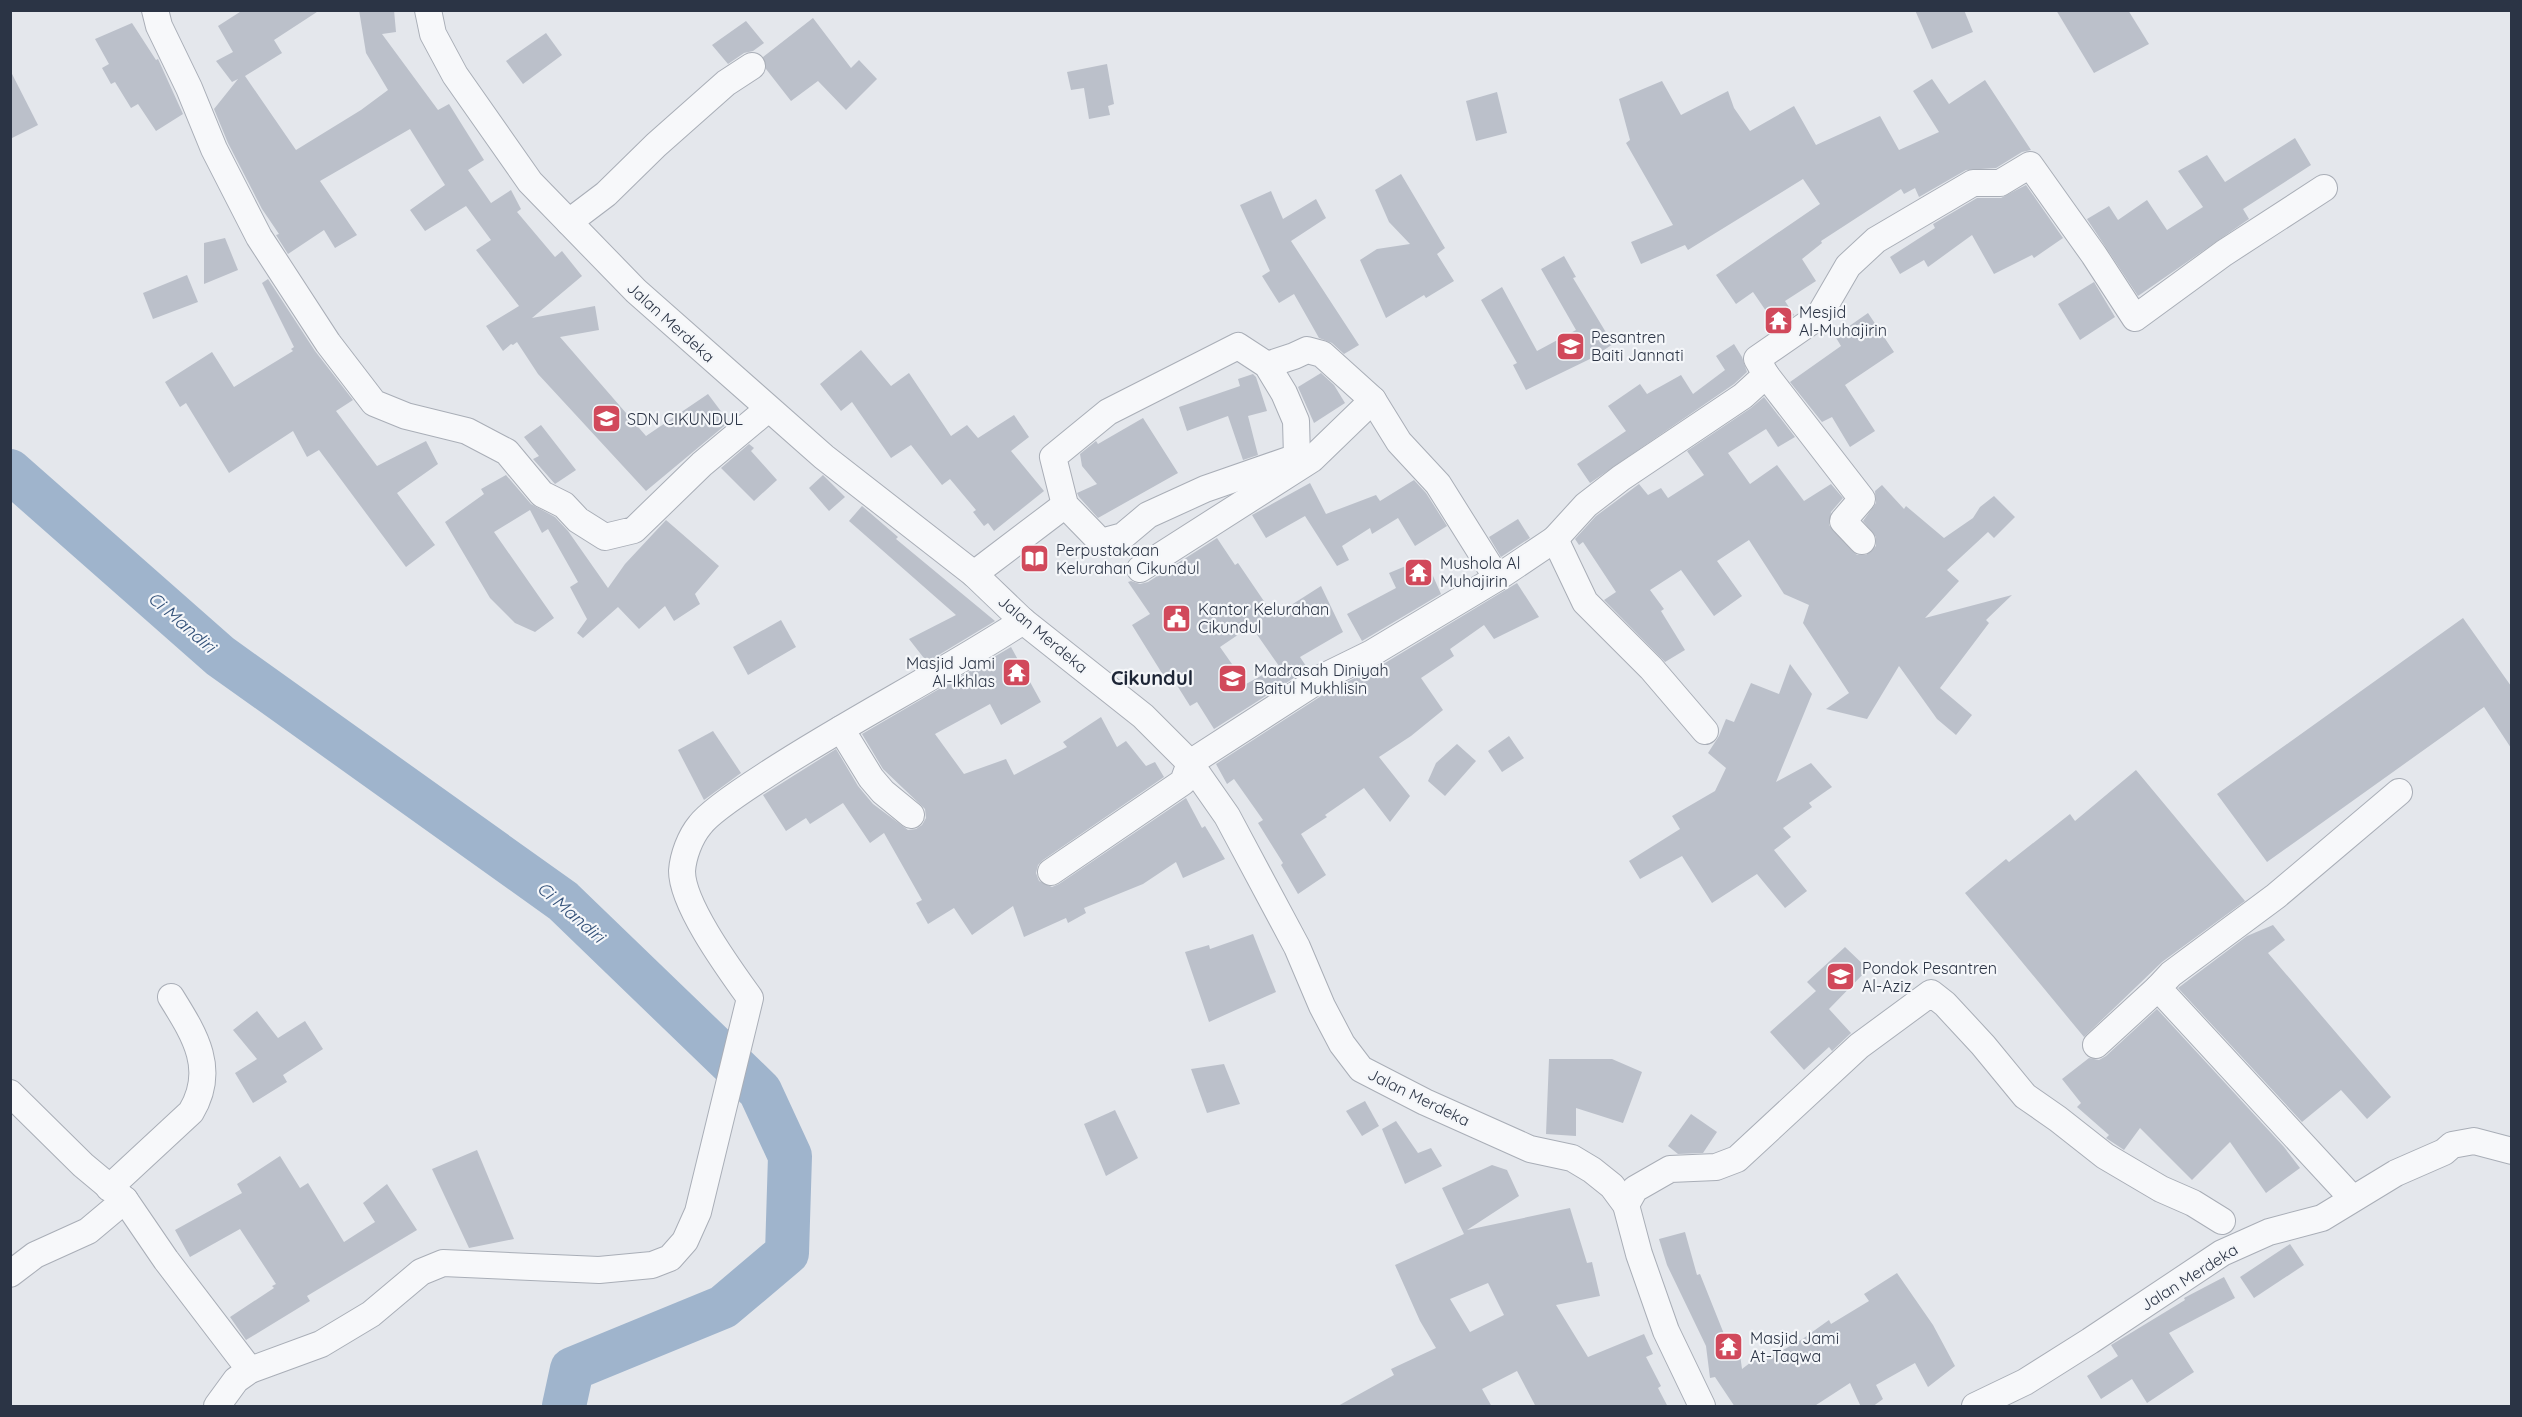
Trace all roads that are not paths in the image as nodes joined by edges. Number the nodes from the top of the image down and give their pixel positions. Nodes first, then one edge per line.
1 (155, 10) edge
2 (428, 10) edge
3 (752, 66) dead end
4 (2324, 188) dead end
5 (569, 222) junction
6 (1267, 364) junction
7 (1766, 375) junction
8 (1373, 400) junction
9 (768, 409) junction
10 (1065, 505) junction
11 (1555, 539) junction
12 (1862, 541) dead end
13 (1140, 569) dead end
14 (974, 574) junction
15 (1497, 578) junction
16 (1023, 621) junction
17 (841, 729) junction
18 (1705, 731) dead end
19 (1190, 764) junction
20 (2399, 792) dead end
21 (911, 815) dead end
22 (1051, 872) dead end
23 (2158, 988) junction
24 (171, 997) dead end
25 (2096, 1045) dead end
26 (10, 1093) edge
27 (2511, 1151) edge
28 (117, 1194) junction
29 (2352, 1198) junction
30 (1626, 1206) junction
31 (2222, 1221) dead end
32 (10, 1274) edge
33 (250, 1370) junction
34 (217, 1407) edge
35 (1702, 1407) edge
36 (1975, 1407) edge

1 - 9 street
2 - 5 street, Jalan Merdeka
3 - 5 street
4 - 7 street
5 - 9 street, Jalan Merdeka
6 - 8 street
6 - 10 street
6 - 10 street
7 - 11 street
7 - 12 street
8 - 13 street
8 - 15 street
9 - 14 street, Jalan Merdeka
10 - 14 street
11 - 15 street
11 - 18 street
14 - 16 street, Jalan Merdeka
15 - 19 street
16 - 17 street
16 - 19 street, Jalan Merdeka
17 - 21 street
17 - 33 street
19 - 22 street
19 - 30 street, Jalan Merdeka
20 - 23 street
23 - 25 street
23 - 29 street
24 - 28 street
26 - 28 street
27 - 29 street, Jalan Merdeka
28 - 32 street
28 - 33 street
29 - 36 street, Jalan Merdeka
30 - 31 street
30 - 35 street, Jalan Merdeka
33 - 34 street

